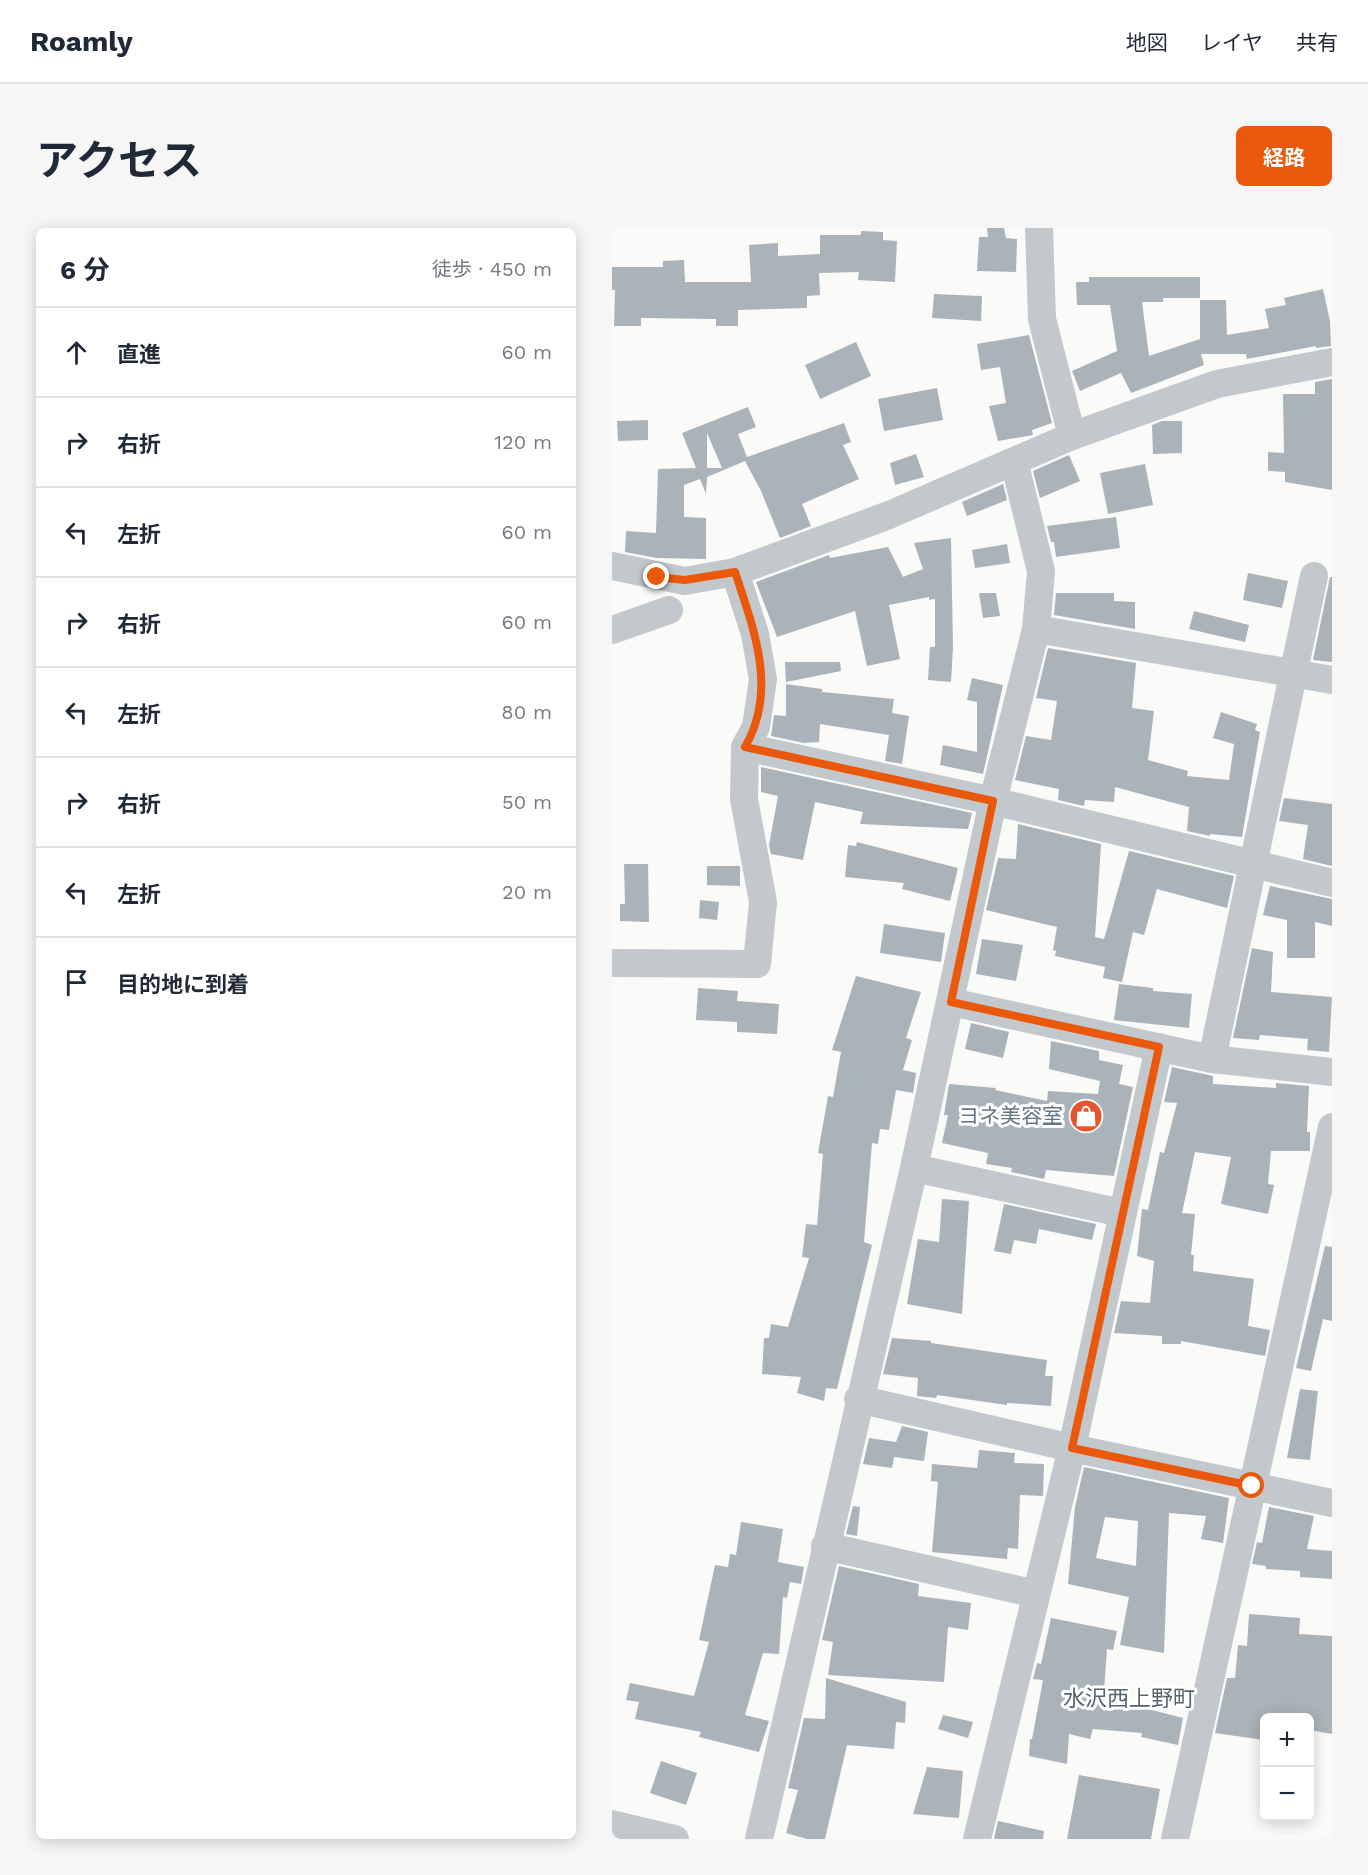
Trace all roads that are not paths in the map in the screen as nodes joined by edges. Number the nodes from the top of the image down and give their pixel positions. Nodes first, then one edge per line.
1 (1039, 228) edge
2 (1332, 362) edge
3 (1072, 436) junction
4 (1014, 461) junction
5 (612, 566) edge
6 (735, 572) junction
7 (1314, 576) dead end
8 (669, 610) dead end
9 (612, 630) edge
10 (1036, 630) junction
11 (1292, 673) junction
12 (1332, 680) edge
13 (745, 747) junction
14 (993, 801) junction
15 (1253, 865) junction
16 (1332, 883) edge
17 (614, 963) dead end
18 (951, 1002) junction
19 (1159, 1047) junction
20 (1212, 1059) junction
21 (1332, 1072) edge
22 (1332, 1127) edge
23 (914, 1168) junction
24 (1122, 1214) junction
25 (858, 1399) junction
26 (1072, 1448) junction
27 (1252, 1486) junction
28 (1332, 1503) edge
29 (825, 1546) junction
30 (1036, 1594) junction
31 (612, 1824) edge
32 (675, 1839) edge
33 (759, 1839) edge
34 (977, 1839) edge
35 (1175, 1839) edge

1 - 3 street
2 - 3 street
3 - 4 street
4 - 6 street
4 - 10 street
5 - 6 street
6 - 13 street
7 - 11 street
8 - 9 street
10 - 11 street
10 - 14 street
11 - 12 street
11 - 15 street
13 - 14 street
13 - 17 street
14 - 15 street
14 - 18 street
15 - 16 street
15 - 20 street
18 - 19 street
18 - 23 street
19 - 20 street
19 - 24 street
20 - 21 street
22 - 27 street
23 - 24 street
23 - 25 street
24 - 26 street
25 - 26 street
25 - 29 street
26 - 27 street
26 - 30 street
27 - 28 street
27 - 35 street
29 - 30 street
29 - 33 street
30 - 34 street
31 - 32 street

